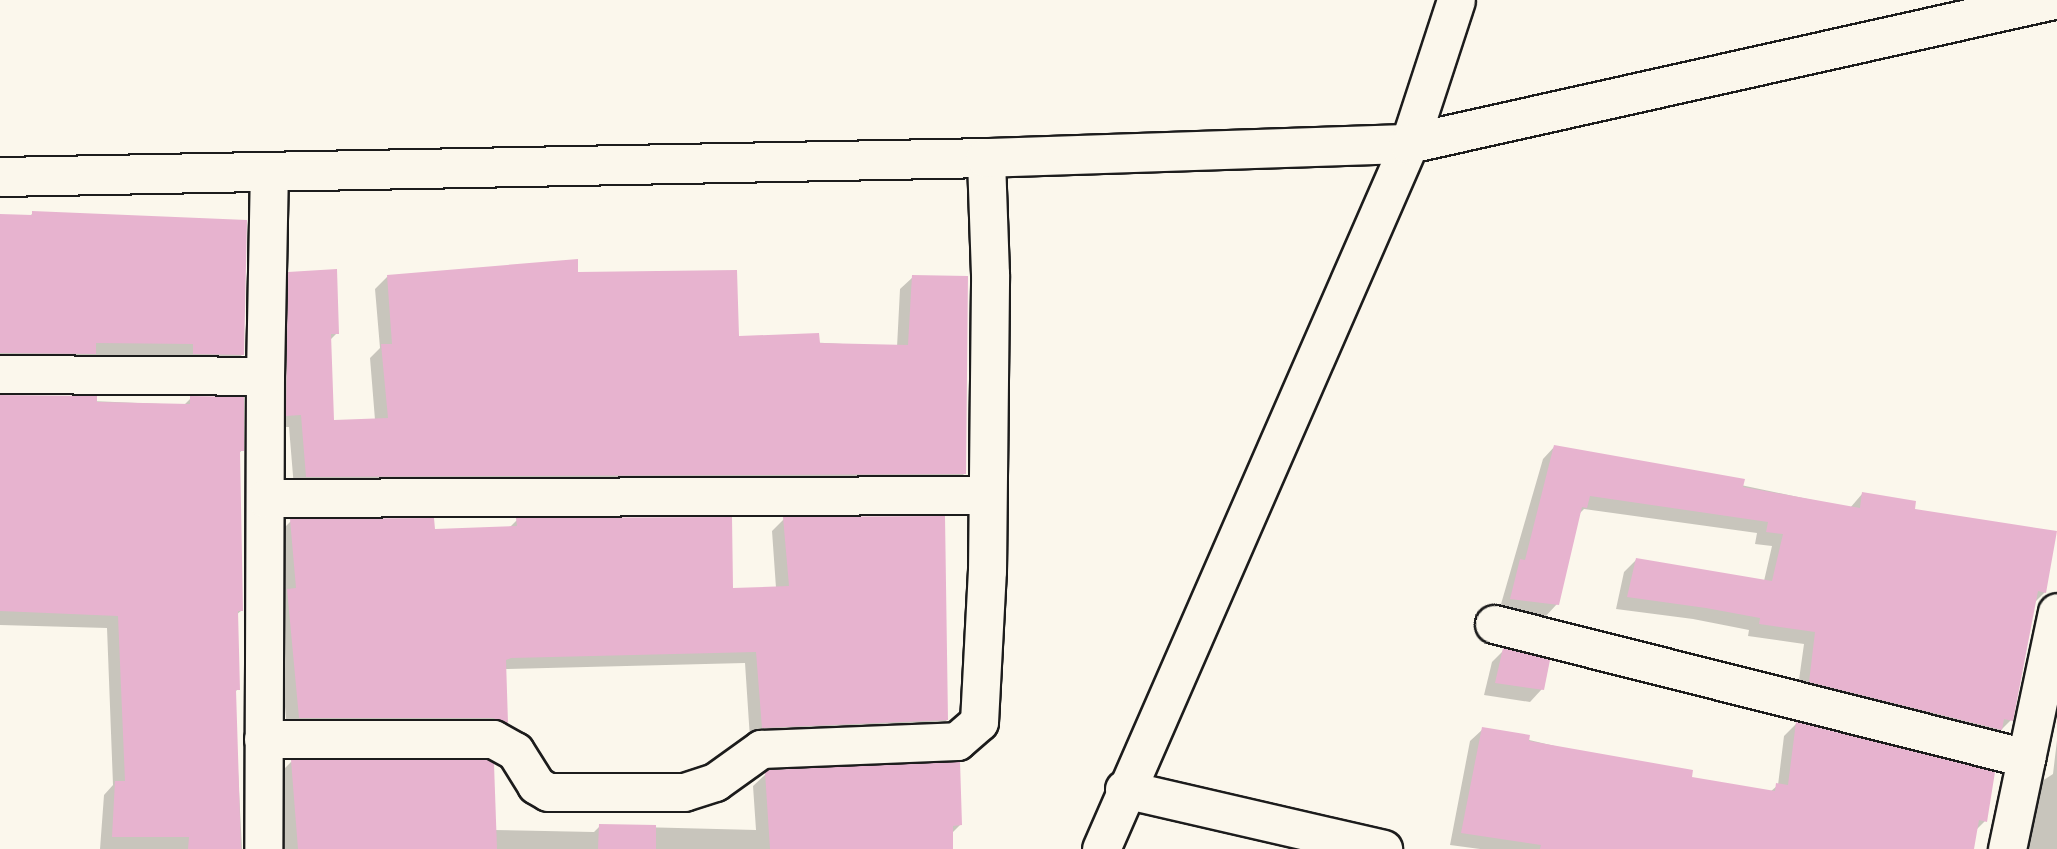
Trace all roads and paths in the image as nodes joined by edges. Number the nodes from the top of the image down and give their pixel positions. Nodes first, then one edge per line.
1 (1456, 0) edge
2 (2054, 0) edge
3 (1409, 144) junction
4 (986, 158) junction
5 (269, 173) junction
6 (0, 177) edge
7 (0, 374) edge
8 (265, 376) junction
9 (986, 495) junction
10 (265, 498) junction
11 (2057, 612) edge
12 (1494, 624) dead end
13 (263, 739) junction
14 (2026, 758) junction
15 (1124, 789) junction
16 (263, 849) edge
17 (1101, 849) edge
18 (1383, 849) edge
19 (2007, 849) edge

1 - 3 street
2 - 3 main road
3 - 4 main road
3 - 15 street
4 - 5 main road
4 - 9 street
5 - 6 main road
5 - 8 street
7 - 8 street
8 - 10 street
9 - 10 street
9 - 13 street
10 - 13 street
11 - 14 street
12 - 14 street
13 - 16 street
14 - 19 street
15 - 17 street
15 - 18 street

